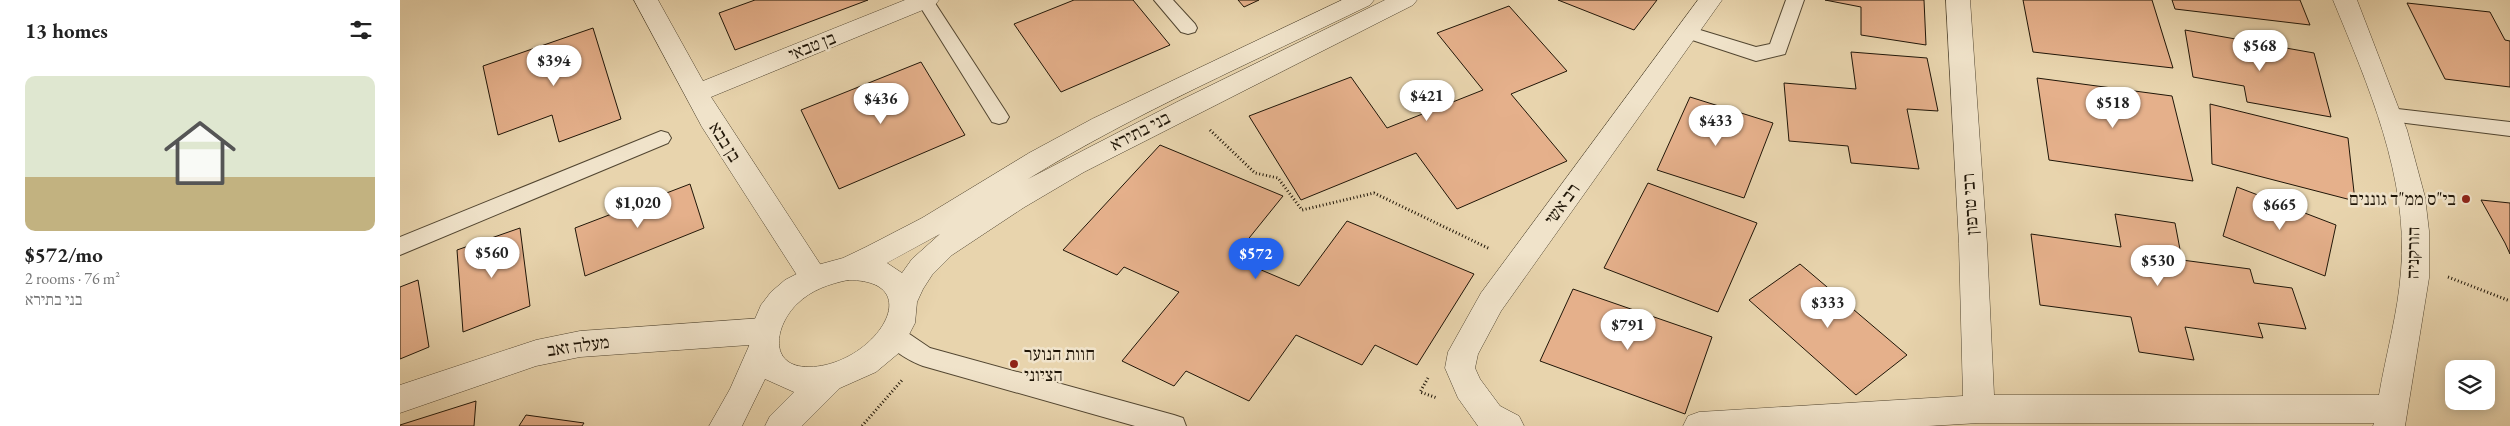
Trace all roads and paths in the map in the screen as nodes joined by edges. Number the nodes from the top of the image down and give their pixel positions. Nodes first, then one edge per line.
1 (646, 0) edge
2 (1163, 0) edge
3 (1362, 0) edge
4 (1405, 0) edge
5 (1710, 0) edge
6 (1795, 0) edge
7 (1958, 0) edge
8 (2345, 0) edge
9 (926, 1) edge
10 (1188, 28) dead end
11 (1687, 32) junction
12 (698, 93) junction
13 (2389, 116) junction
14 (999, 117) dead end
15 (2510, 130) edge
16 (662, 138) dead end
17 (1219, 139) dead end
18 (1396, 204) dead end
19 (400, 246) edge
20 (848, 268) junction
21 (2416, 268) junction
22 (814, 278) junction
23 (904, 299) junction
24 (2510, 301) edge
25 (894, 336) junction
26 (763, 340) junction
27 (923, 356) junction
28 (829, 378) junction
29 (400, 399) edge
30 (1980, 409) junction
31 (2390, 417) edge
32 (1498, 421) edge
33 (725, 426) edge
34 (781, 426) edge
35 (862, 426) edge
36 (1174, 426) edge
37 (1698, 426) edge

1 - 12 street, בן בבא
2 - 10 lane
3 - 20 street, בני בתירא
4 - 23 street, בני בתירא
5 - 11 street, רב אשי
6 - 11 lane
7 - 30 street, רבי טרפון
8 - 13 street, הורקניה
9 - 12 street, בן טבאי
9 - 14 lane
11 - 32 street, רב אשי
12 - 22 street, בן בבא
13 - 15 lane
13 - 21 street, הורקניה
16 - 19 lane
17 - 18 path
20 - 22 street
20 - 23 street
21 - 24 path
21 - 31 street, הורקניה
22 - 26 street
23 - 25 street
25 - 27 lane
25 - 28 street
26 - 28 street
26 - 29 street, מעלה זאב
26 - 33 street
27 - 35 path
27 - 36 lane
28 - 34 street
30 - 31 street
30 - 37 street

